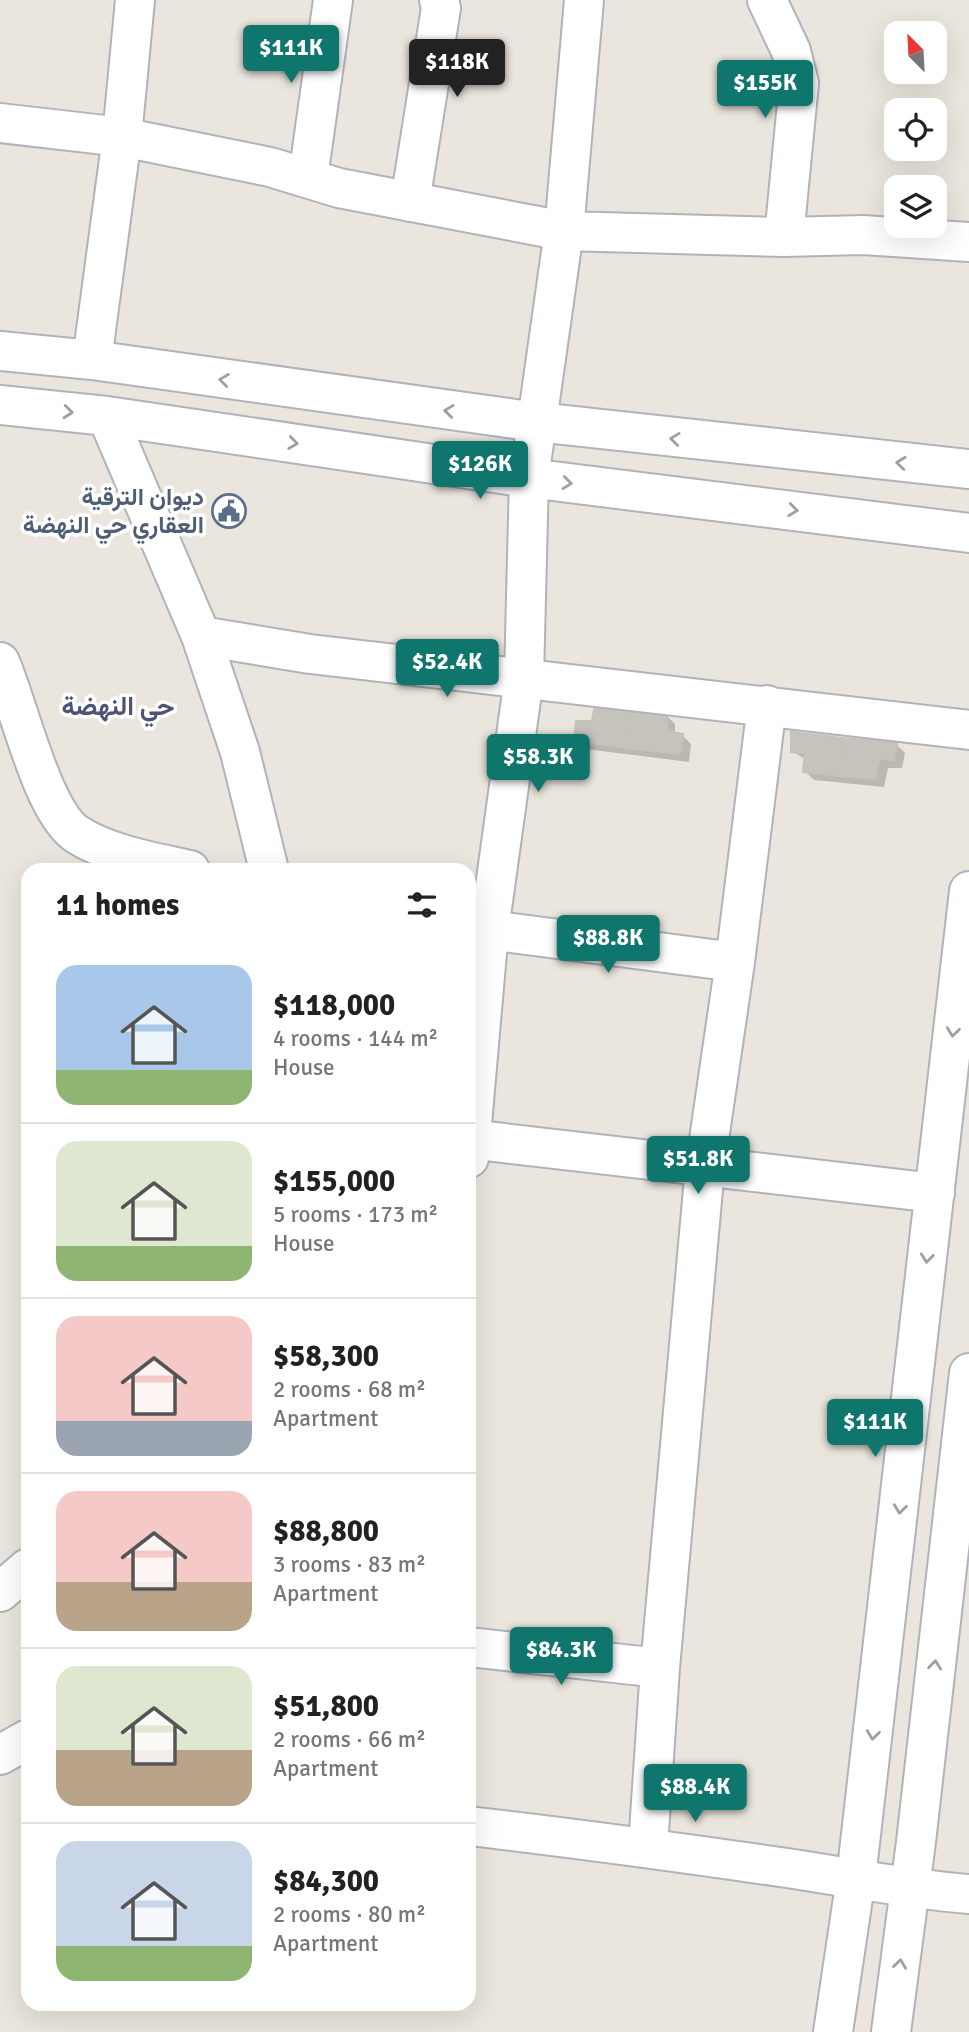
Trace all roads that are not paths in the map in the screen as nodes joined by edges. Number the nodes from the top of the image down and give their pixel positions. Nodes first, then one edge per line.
1 (135, 0) edge
2 (332, 0) edge
3 (439, 0) edge
4 (584, 0) edge
5 (768, 0) edge
6 (0, 123) edge
7 (122, 137) junction
8 (308, 178) junction
9 (410, 202) junction
10 (564, 232) junction
11 (784, 236) junction
12 (969, 242) edge
13 (0, 351) edge
14 (92, 360) junction
15 (0, 404) edge
16 (107, 416) junction
17 (537, 422) junction
18 (969, 470) edge
19 (529, 478) junction
20 (969, 533) edge
21 (201, 636) junction
22 (0, 662) edge
23 (524, 678) junction
24 (767, 705) junction
25 (969, 730) edge
26 (159, 863) edge
27 (267, 863) edge
28 (969, 891) edge
29 (489, 930) junction
30 (735, 962) junction
31 (476, 1077) edge
32 (476, 1146) edge
33 (705, 1167) junction
34 (935, 1193) junction
35 (969, 1373) edge
36 (21, 1574) edge
37 (0, 1592) edge
38 (476, 1648) edge
39 (660, 1668) junction
40 (21, 1743) edge
41 (0, 1755) edge
42 (0, 1770) edge
43 (21, 1772) edge
44 (476, 1827) edge
45 (648, 1847) junction
46 (856, 1878) junction
47 (910, 1889) junction
48 (969, 1894) edge
49 (833, 2032) edge
50 (891, 2032) edge

1 - 7 street
2 - 8 street
3 - 9 street
4 - 10 street
5 - 11 street
6 - 7 street
7 - 8 street
7 - 14 street
8 - 9 street
9 - 10 street
10 - 11 street
10 - 17 street
11 - 12 street
13 - 14 street
17 -> 14 street
15 -> 16 street
16 -> 19 street
16 - 21 street
18 -> 17 street
17 - 19 street
19 -> 20 street
19 - 23 street
21 - 23 street
21 - 27 street
22 - 26 street
23 - 24 street
23 - 29 street
24 - 25 street
24 - 30 street
28 -> 34 street
29 - 30 street
29 - 31 street
30 - 33 street
32 - 33 street
33 - 34 street
33 - 39 street
34 -> 46 street
47 -> 35 street
36 - 37 street
38 - 39 street
39 - 45 street
40 - 41 street
42 - 43 street
44 - 45 street
45 - 46 street
46 - 47 street
46 - 49 street
47 - 48 street
50 -> 47 street

